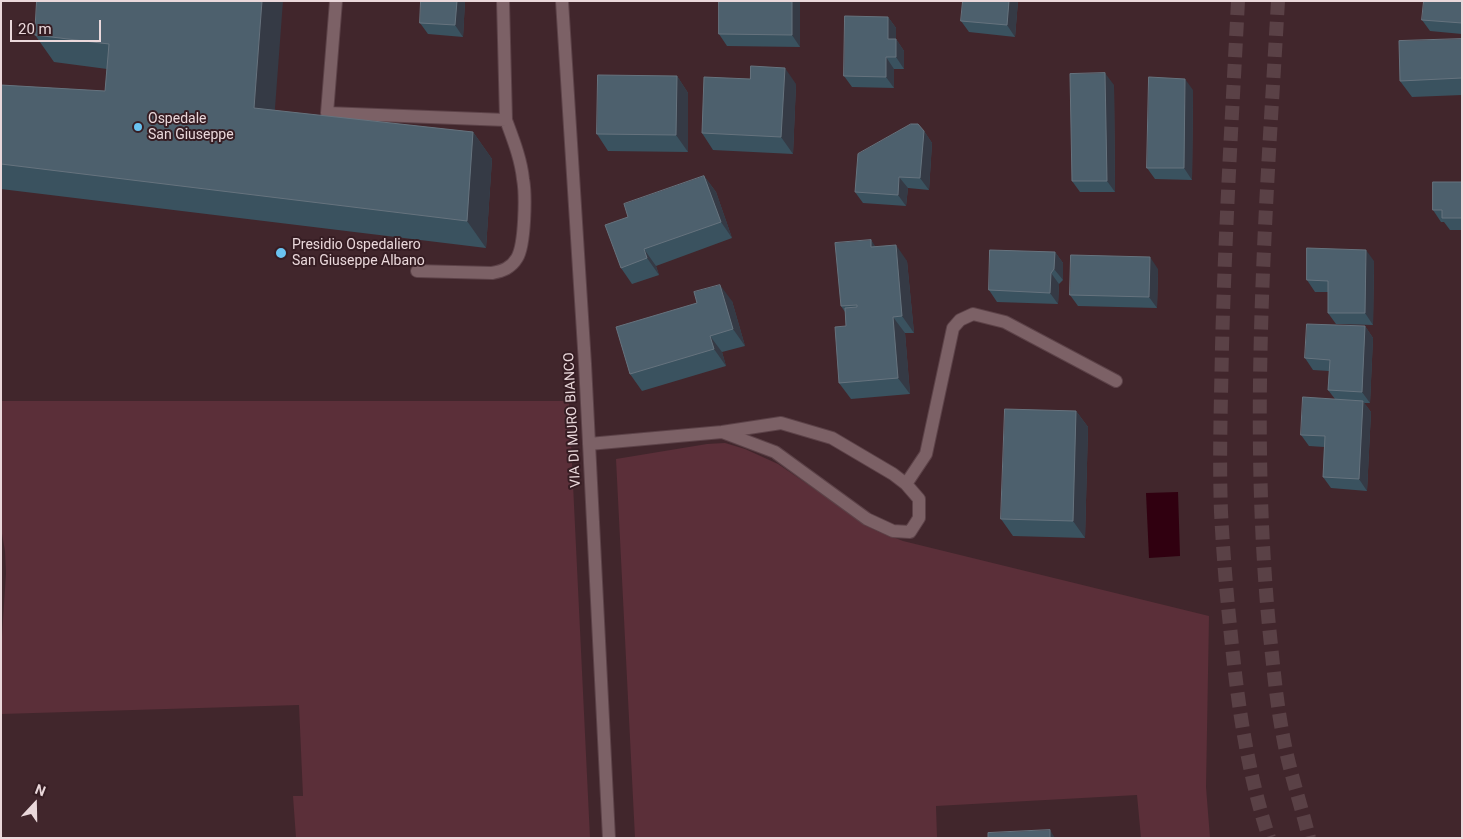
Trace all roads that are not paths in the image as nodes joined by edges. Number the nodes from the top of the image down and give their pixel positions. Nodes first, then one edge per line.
1 (336, 1) edge
2 (502, 1) edge
3 (562, 1) edge
4 (506, 120) junction
5 (417, 271) dead end
6 (1116, 381) dead end
7 (722, 432) junction
8 (589, 444) junction
9 (906, 484) junction
10 (609, 838) edge

1 - 4 street
2 - 4 street
3 - 8 street, VIA DI MURO BIANCO
4 - 5 street
6 - 9 street
7 - 8 street
7 - 9 street
7 - 9 street
8 - 10 street, VIA DI MURO BIANCO

